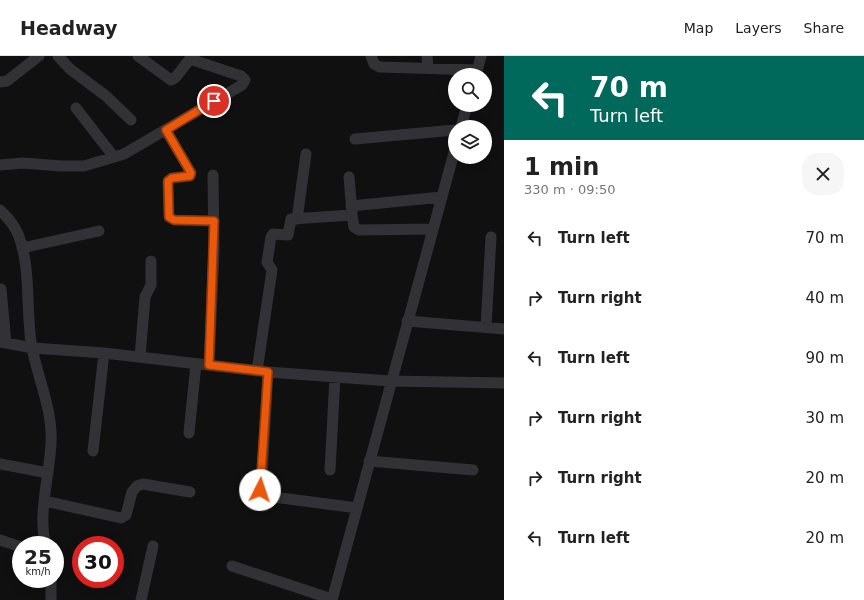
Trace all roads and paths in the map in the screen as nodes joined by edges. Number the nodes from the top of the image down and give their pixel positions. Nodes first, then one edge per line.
1 (39, 56) edge
2 (58, 56) edge
3 (138, 56) edge
4 (371, 56) edge
5 (427, 56) edge
6 (481, 56) edge
7 (428, 68) junction
8 (477, 68) edge
9 (448, 70) edge
10 (0, 82) edge
11 (76, 108) dead end
12 (131, 120) dead end
13 (166, 130) junction
14 (448, 131) edge
15 (355, 140) dead end
16 (306, 154) dead end
17 (114, 157) junction
18 (451, 164) edge
19 (0, 165) edge
20 (214, 175) dead end
21 (349, 177) dead end
22 (442, 198) junction
23 (0, 210) edge
24 (352, 210) junction
25 (297, 219) junction
26 (214, 221) junction
27 (433, 229) junction
28 (99, 231) dead end
29 (491, 237) dead end
30 (22, 248) junction
31 (151, 261) dead end
32 (1, 289) edge
33 (407, 320) junction
34 (486, 327) junction
35 (504, 329) edge
36 (3, 343) edge
37 (33, 348) junction
38 (104, 353) junction
39 (140, 357) junction
40 (196, 364) junction
41 (209, 365) junction
42 (263, 371) junction
43 (335, 377) junction
44 (390, 381) junction
45 (504, 383) edge
46 (189, 433) dead end
47 (93, 451) dead end
48 (369, 461) junction
49 (0, 464) edge
50 (330, 470) dead end
51 (473, 470) dead end
52 (48, 473) junction
53 (190, 492) dead end
54 (45, 501) junction
55 (357, 508) junction
56 (44, 536) edge
57 (0, 540) edge
58 (12, 544) edge
59 (153, 546) dead end
60 (232, 566) dead end
61 (51, 588) edge
62 (52, 600) edge
63 (141, 600) edge
64 (332, 600) edge

1 - 10 street
2 - 12 street
3 - 13 street
4 - 7 street
5 - 7 street
6 - 8 street
7 - 9 street
11 - 17 street
13 - 17 street
13 - 26 street
14 - 15 street
16 - 25 street
17 - 19 street
18 - 22 street
20 - 26 street
21 - 24 street
22 - 24 street
22 - 27 street
23 - 30 street
24 - 25 street
24 - 27 street
25 - 42 street
26 - 41 street
27 - 33 street
28 - 30 street
29 - 34 street
30 - 37 street
31 - 39 street
32 - 36 street
33 - 34 street
33 - 44 street
34 - 35 street
36 - 37 street
37 - 38 street
37 - 52 street
38 - 39 street
38 - 47 street
39 - 40 street
40 - 41 street
40 - 46 street
41 - 42 street
42 - 43 street
42 - 55 street
43 - 44 street
43 - 50 street
44 - 45 street
44 - 48 street
48 - 51 street
48 - 55 street
49 - 52 street
52 - 54 street
53 - 54 street
54 - 56 street
55 - 64 street
57 - 58 street
59 - 63 street
60 - 64 street
61 - 62 street

